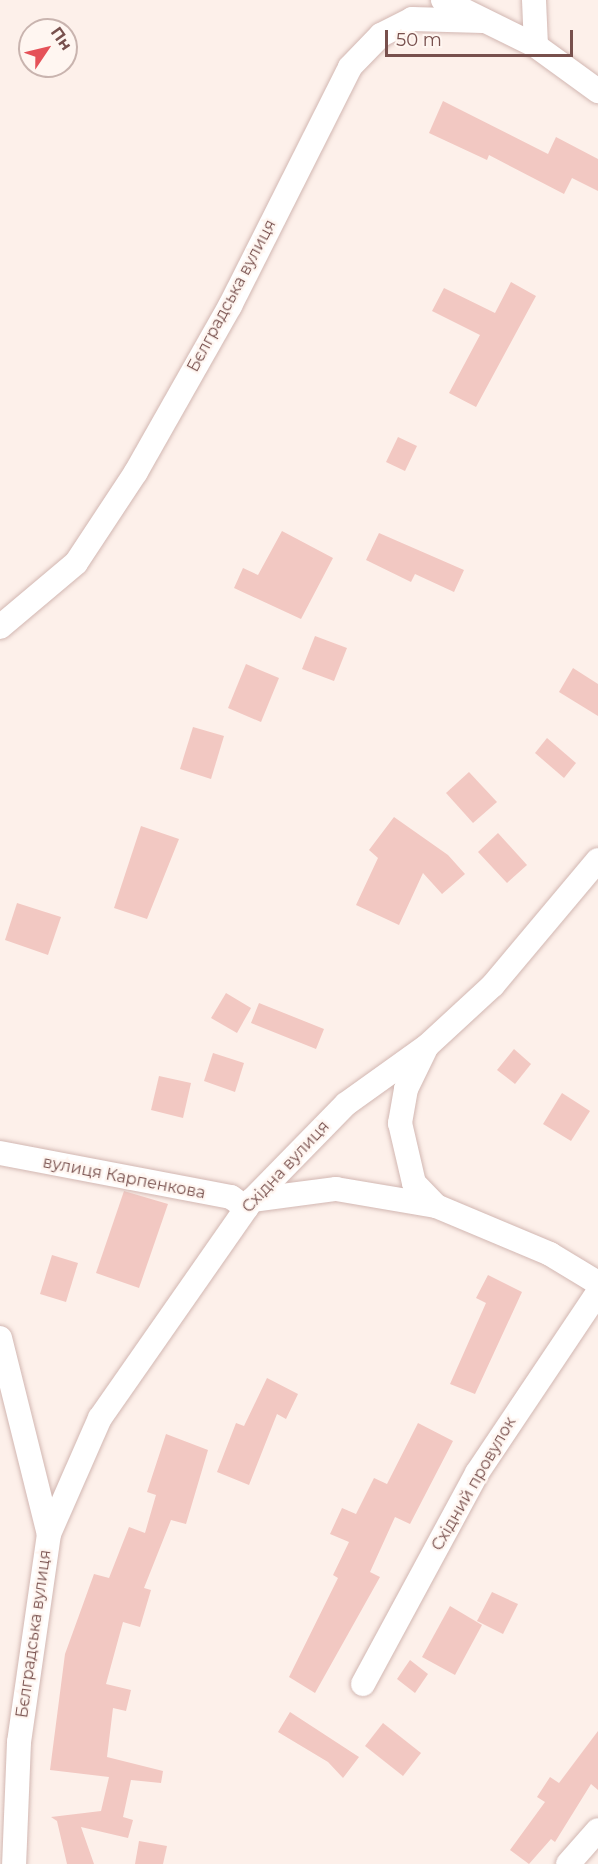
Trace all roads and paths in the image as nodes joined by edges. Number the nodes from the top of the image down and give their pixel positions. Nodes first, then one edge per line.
1 (443, 0) edge
2 (534, 0) edge
3 (483, 21) junction
4 (536, 46) junction
5 (598, 91) edge
6 (0, 627) edge
7 (598, 860) edge
8 (427, 1046) junction
9 (0, 1153) edge
10 (249, 1204) junction
11 (436, 1206) junction
12 (598, 1283) edge
13 (598, 1293) edge
14 (0, 1338) edge
15 (49, 1534) junction
16 (363, 1684) dead end
17 (598, 1830) edge
18 (14, 1864) edge
19 (568, 1864) edge

1 - 3 street
2 - 4 street
3 - 4 street
3 - 6 street, Бєлградська вулиця
4 - 5 street
7 - 8 street, Східна вулиця
8 - 10 street, Східна вулиця
8 - 11 street
9 - 10 street, вулиця Карпенкова
10 - 11 street
10 - 15 street, Східна вулиця
11 - 12 street
13 - 16 street, Східний провулок
14 - 15 street, Бєлградська вулиця
15 - 18 street, Бєлградська вулиця
17 - 19 street

